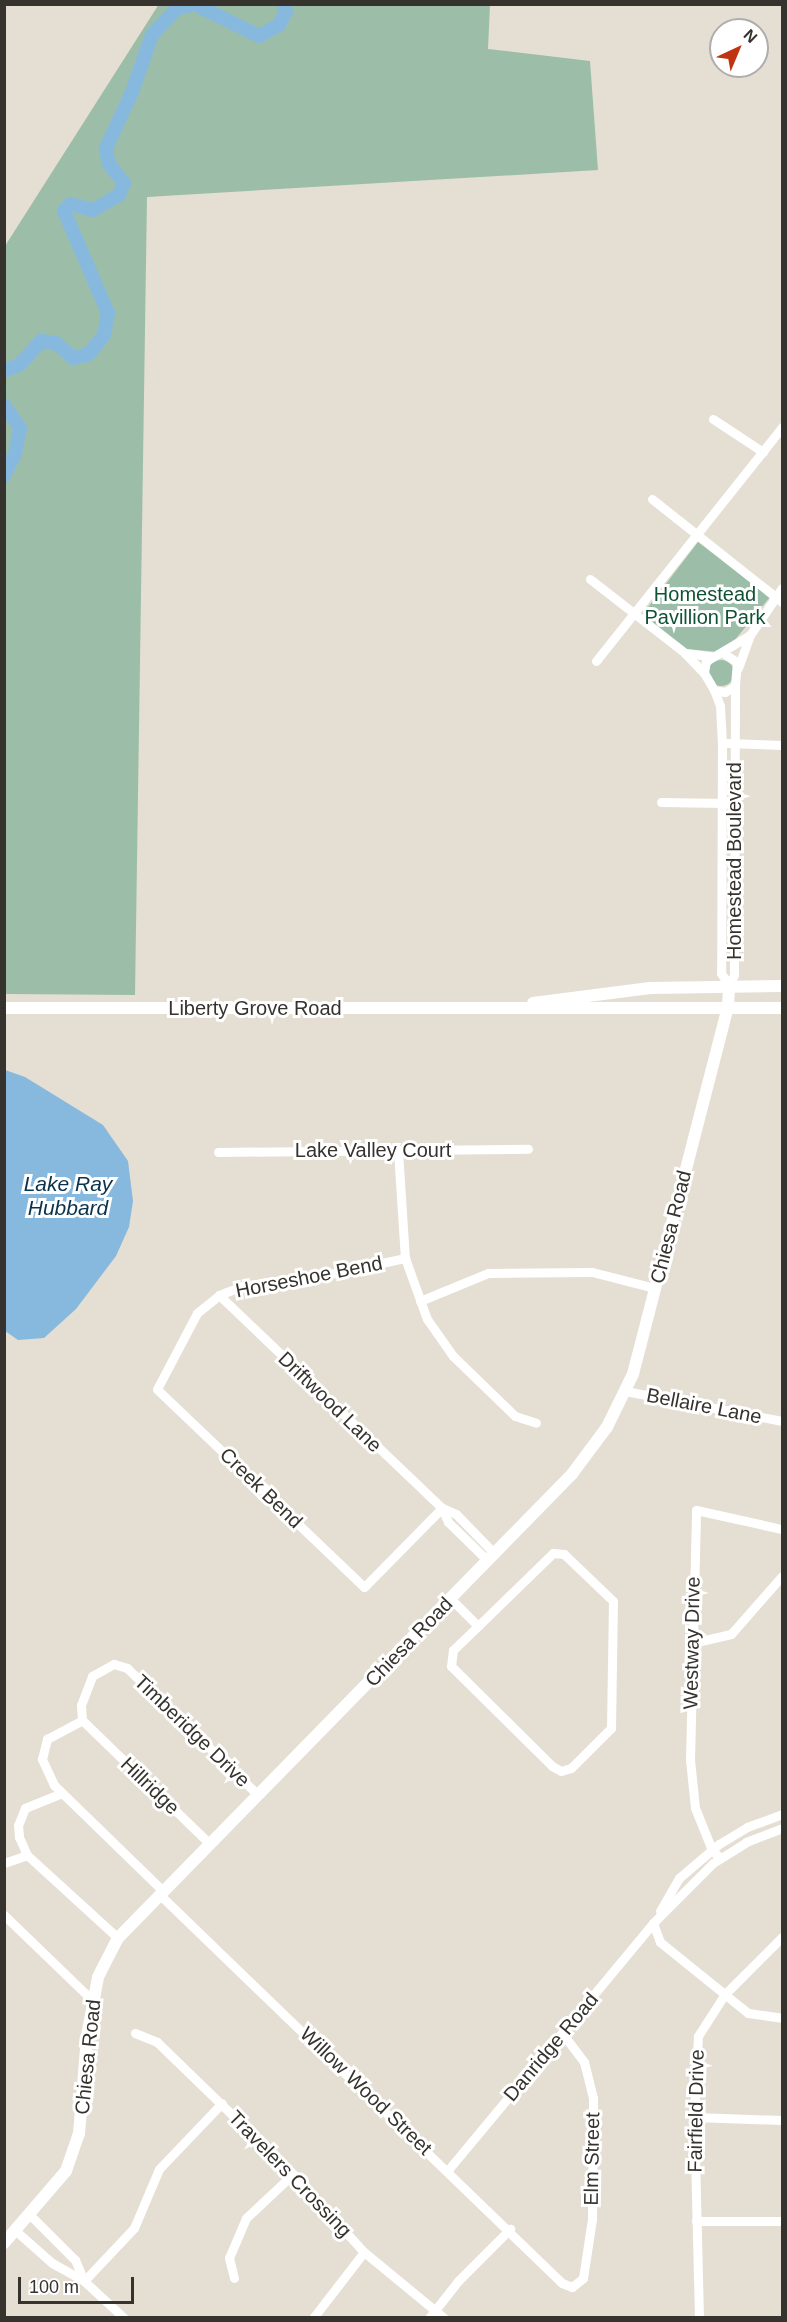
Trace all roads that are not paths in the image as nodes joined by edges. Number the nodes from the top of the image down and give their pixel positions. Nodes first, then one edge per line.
1 (713, 419) dead end
2 (783, 426) edge
3 (763, 452) junction
4 (652, 499) dead end
5 (697, 536) junction
6 (590, 579) dead end
7 (783, 588) edge
8 (779, 600) edge
9 (635, 615) junction
10 (750, 635) junction
11 (685, 653) junction
12 (723, 653) junction
13 (711, 656) junction
14 (596, 661) dead end
15 (738, 668) junction
16 (704, 673) junction
17 (735, 686) junction
18 (714, 690) junction
19 (722, 743) junction
20 (733, 744) junction
21 (783, 745) edge
22 (661, 802) dead end
23 (721, 803) junction
24 (734, 803) junction
25 (729, 986) junction
26 (783, 986) edge
27 (728, 1006) junction
28 (505, 1007) junction
29 (4, 1008) edge
30 (783, 1008) edge
31 (528, 1149) dead end
32 (398, 1151) junction
33 (218, 1152) dead end
34 (405, 1258) junction
35 (655, 1288) junction
36 (219, 1295) junction
37 (420, 1301) junction
38 (157, 1389) joint
39 (625, 1391) junction
40 (783, 1421) edge
41 (536, 1423) dead end
42 (442, 1508) junction
43 (783, 1529) edge
44 (492, 1557) junction
45 (783, 1576) edge
46 (451, 1599) junction
47 (478, 1626) junction
48 (692, 1643) junction
49 (82, 1720) junction
50 (62, 1793) junction
51 (257, 1794) junction
52 (783, 1814) edge
53 (783, 1828) edge
54 (208, 1843) junction
55 (712, 1850) junction
56 (27, 1855) junction
57 (720, 1858) junction
58 (4, 1863) edge
59 (161, 1892) junction
60 (5, 1915) edge
61 (653, 1923) junction
62 (783, 1937) edge
63 (118, 1938) junction
64 (725, 1994) junction
65 (93, 2001) junction
66 (783, 2018) edge
67 (135, 2033) dead end
68 (562, 2033) junction
69 (222, 2103) junction
70 (694, 2117) junction
71 (783, 2120) edge
72 (448, 2170) junction
73 (293, 2174) junction
74 (31, 2216) junction
75 (696, 2221) junction
76 (783, 2221) edge
77 (510, 2229) junction
78 (16, 2231) junction
79 (4, 2243) edge
80 (364, 2252) junction
81 (234, 2278) dead end
82 (84, 2281) junction
83 (572, 2287) joint
84 (432, 2313) edge
85 (124, 2318) edge
86 (313, 2318) edge
87 (444, 2318) edge
88 (699, 2318) edge

1 - 3 street
2 - 3 street
3 - 5 street
4 - 5 street
5 - 8 street
5 - 9 street
6 - 9 street, Homestead Boulevard
7 - 8 street, Homestead Boulevard
8 - 10 street, Homestead Boulevard
9 - 11 street, Homestead Boulevard
9 - 14 street
10 - 12 street, Homestead Boulevard
10 - 15 street, Homestead Boulevard
11 - 13 street
11 - 16 street, Homestead Boulevard
12 - 13 street, Homestead Boulevard
12 - 15 street
13 - 16 street
15 - 17 street, Homestead Boulevard
16 - 18 street, Homestead Boulevard
17 - 18 street
17 - 20 street, Homestead Boulevard
18 - 19 street, Homestead Boulevard
19 - 20 street
19 - 23 street, Homestead Boulevard
20 - 21 street
20 - 24 street, Homestead Boulevard
22 - 23 street
23 - 24 street
23 - 25 street, Homestead Boulevard
24 - 25 street, Homestead Boulevard
25 - 26 main road, Liberty Grove Road
25 - 27 main road, Chiesa Road
25 - 28 main road, Liberty Grove Road
27 - 28 main road, Liberty Grove Road
27 - 30 main road, Liberty Grove Road
27 - 35 main road, Chiesa Road
28 - 29 main road, Liberty Grove Road
31 - 32 street, Lake Valley Court
32 - 33 street, Lake Valley Court
32 - 34 street
34 - 36 street, Horseshoe Bend
34 - 37 street
35 - 37 street
35 - 39 main road, Chiesa Road
36 - 38 street, Horseshoe Bend
36 - 42 street, Driftwood Lane
37 - 41 street
38 - 42 street, Creek Bend
39 - 40 street, Bellaire Lane
39 - 44 main road, Chiesa Road
42 - 44 street, Driftwood Lane
43 - 48 street, Westway Drive
44 - 46 main road, Chiesa Road
45 - 48 street
46 - 47 street
46 - 51 main road, Chiesa Road
47 - 47 street
48 - 55 street, Westway Drive
49 - 50 street, Willow Wood Street
49 - 51 street, Timberidge Drive
49 - 54 street, Hillridge
50 - 56 street
50 - 59 street, Willow Wood Street
51 - 54 main road, Chiesa Road
52 - 55 street, Danridge Road
53 - 57 street, Danridge Road
54 - 59 main road, Chiesa Road
55 - 57 street, Westway Drive
55 - 61 street, Danridge Road
56 - 58 street
56 - 63 street
57 - 61 street, Danridge Road
59 - 63 main road, Chiesa Road
59 - 72 street, Willow Wood Street
60 - 65 street
61 - 64 street
61 - 68 street, Danridge Road
62 - 64 street, Fairfield Drive
63 - 65 main road, Chiesa Road
64 - 66 street
64 - 70 street, Fairfield Drive
65 - 74 main road, Chiesa Road
67 - 69 street, Travelers Crossing
68 - 72 street, Danridge Road
68 - 83 street, Elm Street
69 - 73 street, Travelers Crossing
69 - 82 street
70 - 71 street
70 - 75 street, Fairfield Drive
72 - 77 street, Willow Wood Street
73 - 80 street, Travelers Crossing
73 - 81 street
74 - 78 main road, Chiesa Road
74 - 82 street
75 - 76 street
75 - 88 street, Fairfield Drive
77 - 83 street, Willow Wood Street
77 - 84 street
78 - 79 main road, Chiesa Road
78 - 82 street
80 - 84 street, Travelers Crossing
80 - 86 street
82 - 85 street
84 - 87 street, Travelers Crossing

